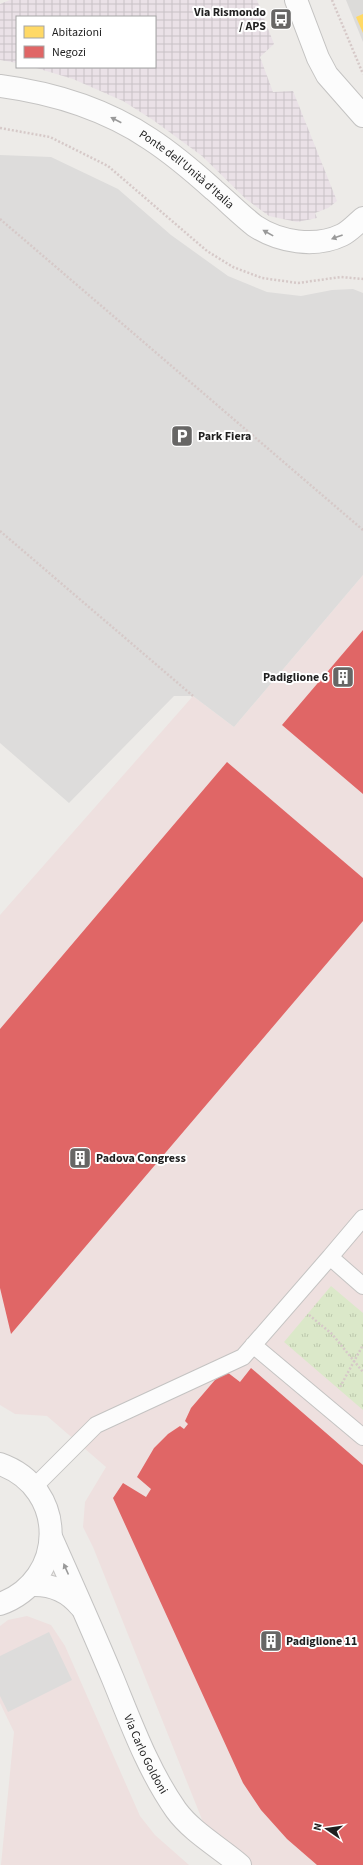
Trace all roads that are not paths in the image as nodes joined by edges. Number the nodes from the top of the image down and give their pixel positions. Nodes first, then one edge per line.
1 (296, 0) edge
2 (0, 86) edge
3 (363, 116) edge
4 (363, 218) edge
5 (363, 1218) edge
6 (330, 1257) junction
7 (363, 1286) edge
8 (253, 1345) junction
9 (363, 1437) edge
10 (2, 1465) edge
11 (34, 1488) junction
12 (51, 1537) junction
13 (31, 1585) junction
14 (0, 1604) edge
15 (88, 1617) junction
16 (240, 1865) edge

1 - 3 street
4 -> 2 street, Ponte dell'Unità d'Italia
5 - 6 lane
6 - 7 lane
6 - 8 lane
8 - 9 lane
8 - 11 lane
10 - 11 street
11 - 12 street
12 - 13 street
15 -> 12 street, Via Carlo Goldoni
13 - 14 street
13 - 15 street, Via Carlo Goldoni
15 - 16 street, Via Carlo Goldoni

